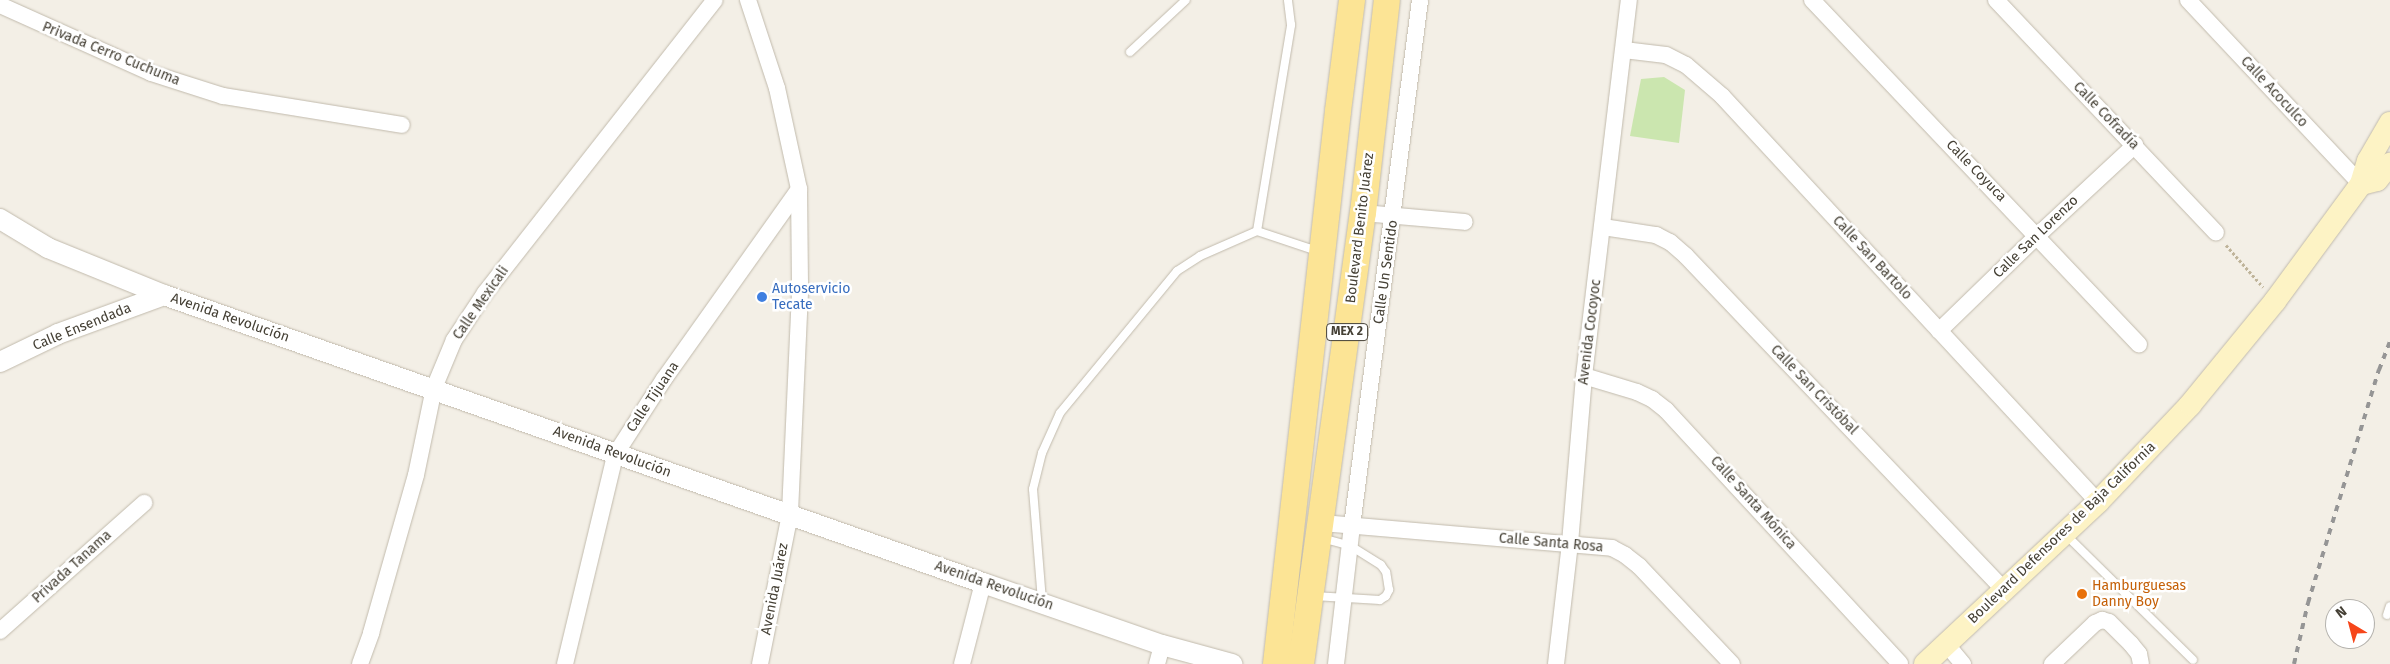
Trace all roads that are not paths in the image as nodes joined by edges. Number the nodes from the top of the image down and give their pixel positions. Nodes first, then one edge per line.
1 (716, 0) edge
2 (748, 0) edge
3 (1186, 0) edge
4 (1288, 0) edge
5 (1352, 0) edge
6 (1387, 0) edge
7 (1420, 0) edge
8 (1629, 0) edge
9 (1812, 0) edge
10 (1996, 0) edge
11 (2188, 0) edge
12 (0, 6) edge
13 (1624, 50) junction
14 (1130, 52) dead end
15 (2390, 123) edge
16 (402, 125) dead end
17 (2134, 145) junction
18 (2390, 164) edge
19 (2361, 184) junction
20 (800, 189) junction
21 (1363, 213) junction
22 (1393, 216) junction
23 (0, 219) edge
24 (1465, 222) dead end
25 (1603, 227) junction
26 (1257, 231) junction
27 (2216, 233) road end
28 (2037, 236) junction
29 (1322, 252) junction
30 (164, 295) junction
31 (1939, 331) junction
32 (2139, 344) dead end
33 (0, 362) edge
34 (1584, 376) junction
35 (434, 388) junction
36 (615, 455) junction
37 (2098, 502) junction
38 (144, 503) dead end
39 (790, 514) junction
40 (1352, 526) junction
41 (1321, 530) junction
42 (2064, 534) junction
43 (1570, 544) junction
44 (1351, 546) junction
45 (983, 583) junction
46 (2004, 590) junction
47 (1312, 596) junction
48 (1344, 598) junction
49 (1042, 603) junction
50 (2390, 606) edge
51 (2388, 615) dead end
52 (0, 631) edge
53 (1162, 645) junction
54 (1946, 645) junction
55 (2193, 660) dead end
56 (1211, 661) edge
57 (360, 664) edge
58 (565, 664) edge
59 (760, 664) edge
60 (962, 664) edge
61 (1157, 664) edge
62 (1232, 664) edge
63 (1276, 664) edge
64 (1302, 664) edge
65 (1336, 664) edge
66 (1556, 664) edge
67 (1732, 664) edge
68 (1900, 664) edge
69 (1925, 664) edge
70 (1963, 664) edge
71 (2052, 664) edge
72 (2141, 664) edge

1 - 35 street, Calle Mexicali
2 - 20 street, Avenida Juárez
3 - 14 lane
4 - 26 lane
5 - 29 main road, MEX 2
6 - 21 main road, Boulevard Benito Juárez / MEX 2
7 - 22 street, Calle Un Sentido
8 - 13 street, Avenida Cocoyoc
9 - 28 street, Calle Coyuca
10 - 17 street, Calle Cofradía
11 - 19 street, Calle Acoculco
12 - 16 street, Privada Cerro Cuchuma
13 - 25 street, Avenida Cocoyoc
13 - 31 street, Calle San Bartolo
15 - 19 main road, Boulevard Defensores de Baja California
17 - 27 street, Calle Cofradía
17 - 28 street, Calle San Lorenzo
18 - 19 main road, Boulevard Defensores de Baja California
19 - 37 main road, Boulevard Defensores de Baja California
20 - 36 street, Calle Tijuana
20 - 39 street, Avenida Juárez
21 - 22 street
21 - 41 main road, Boulevard Benito Juárez / MEX 2
22 - 24 street
22 - 40 street, Calle Un Sentido
23 - 30 street, Avenida Revolución
25 - 34 street, Avenida Cocoyoc
25 - 46 street, Calle San Cristóbal
26 - 29 lane
26 - 49 lane
28 - 31 street, Calle San Lorenzo
28 - 32 street, Calle Coyuca
29 - 63 main road, MEX 2
30 - 33 street, Calle Ensendada
30 - 35 street, Avenida Revolución
31 - 37 street, Calle San Bartolo
34 - 43 street, Avenida Cocoyoc
34 - 68 street, Calle Santa Mónica
35 - 36 street, Avenida Revolución
35 - 57 street, Calle Mexicali
36 - 39 street, Avenida Revolución
36 - 58 street, Calle Tijuana
37 - 42 main road, Boulevard Defensores de Baja California
38 - 52 street, Privada Tanama
39 - 45 street, Avenida Revolución
39 - 59 street, Avenida Juárez
40 - 41 street, Calle Santa Rosa
40 - 43 street, Calle Santa Rosa
40 - 44 street, Calle Un Sentido
41 - 44 lane
41 - 47 main road, Boulevard Benito Juárez / MEX 2
42 - 46 main road, Boulevard Defensores de Baja California
42 - 55 lane
43 - 66 street, Avenida Cocoyoc
43 - 67 street, Calle Santa Rosa
44 - 48 street, Calle Un Sentido
44 - 48 lane
45 - 49 street, Avenida Revolución
45 - 60 street
46 - 54 main road, Boulevard Defensores de Baja California
47 - 48 lane
47 - 64 main road, Boulevard Benito Juárez / MEX 2
48 - 65 street, Calle Un Sentido
49 - 53 street, Avenida Revolución
50 - 51 lane
53 - 56 street, Avenida Revolución
53 - 61 street
54 - 69 main road, Boulevard Defensores de Baja California
54 - 70 street
56 - 62 street, Avenida Revolución
71 - 72 street

